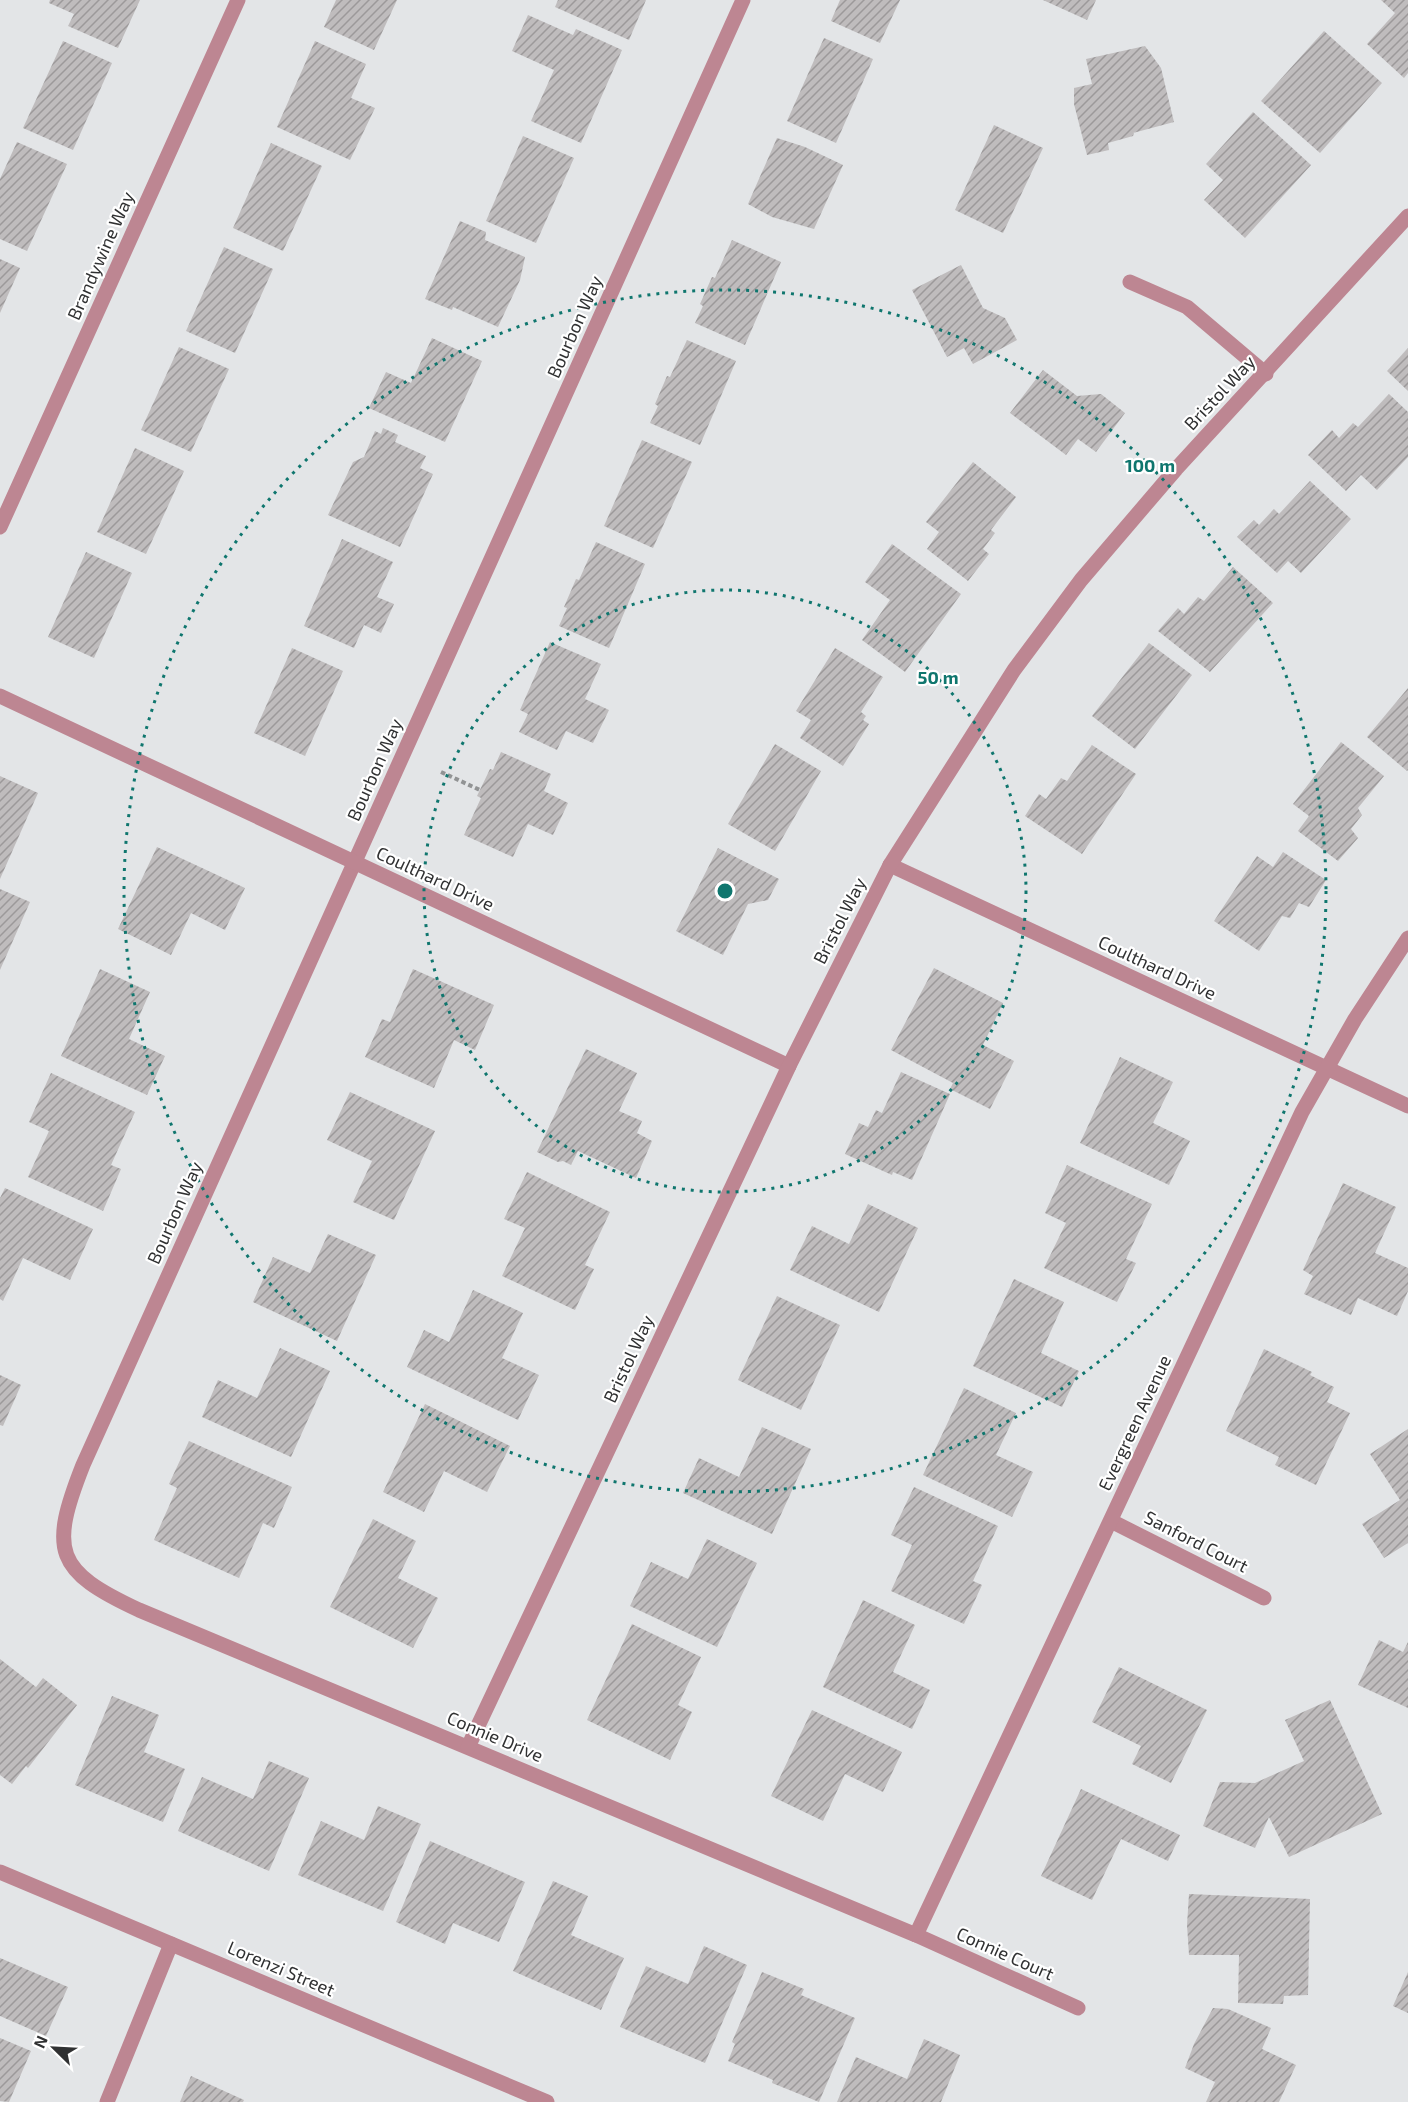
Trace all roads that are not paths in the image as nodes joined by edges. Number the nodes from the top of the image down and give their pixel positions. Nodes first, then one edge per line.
1 (238, 0) edge
2 (743, 0) edge
3 (1408, 216) edge
4 (1130, 282) dead end
5 (1266, 374) junction
6 (0, 528) edge
7 (0, 696) edge
8 (354, 862) junction
9 (890, 865) junction
10 (1408, 938) edge
11 (789, 1066) junction
12 (1326, 1068) junction
13 (1408, 1106) edge
14 (1111, 1521) junction
15 (69, 1561) joint
16 (1264, 1598) dead end
17 (468, 1747) junction
18 (0, 1872) edge
19 (916, 1935) junction
20 (171, 1944) junction
21 (1078, 2008) dead end
22 (107, 2102) edge
23 (547, 2102) edge

1 - 6 street, Brandywine Way
2 - 8 street, Bourbon Way
3 - 5 street, Bristol Way
4 - 5 street
5 - 9 street, Bristol Way
7 - 8 street, Coulthard Drive
8 - 11 street, Coulthard Drive
8 - 15 street, Bourbon Way
9 - 11 street, Bristol Way
9 - 12 street, Coulthard Drive
10 - 12 street, Evergreen Avenue
11 - 17 street, Bristol Way
12 - 13 street, Coulthard Drive
12 - 14 street, Evergreen Avenue
14 - 16 street, Sanford Court
14 - 19 street, Evergreen Avenue
15 - 17 street, Connie Drive
17 - 19 street, Connie Drive
18 - 20 street, Lorenzi Street
19 - 21 street, Connie Court
20 - 22 street
20 - 23 street, Lorenzi Street

